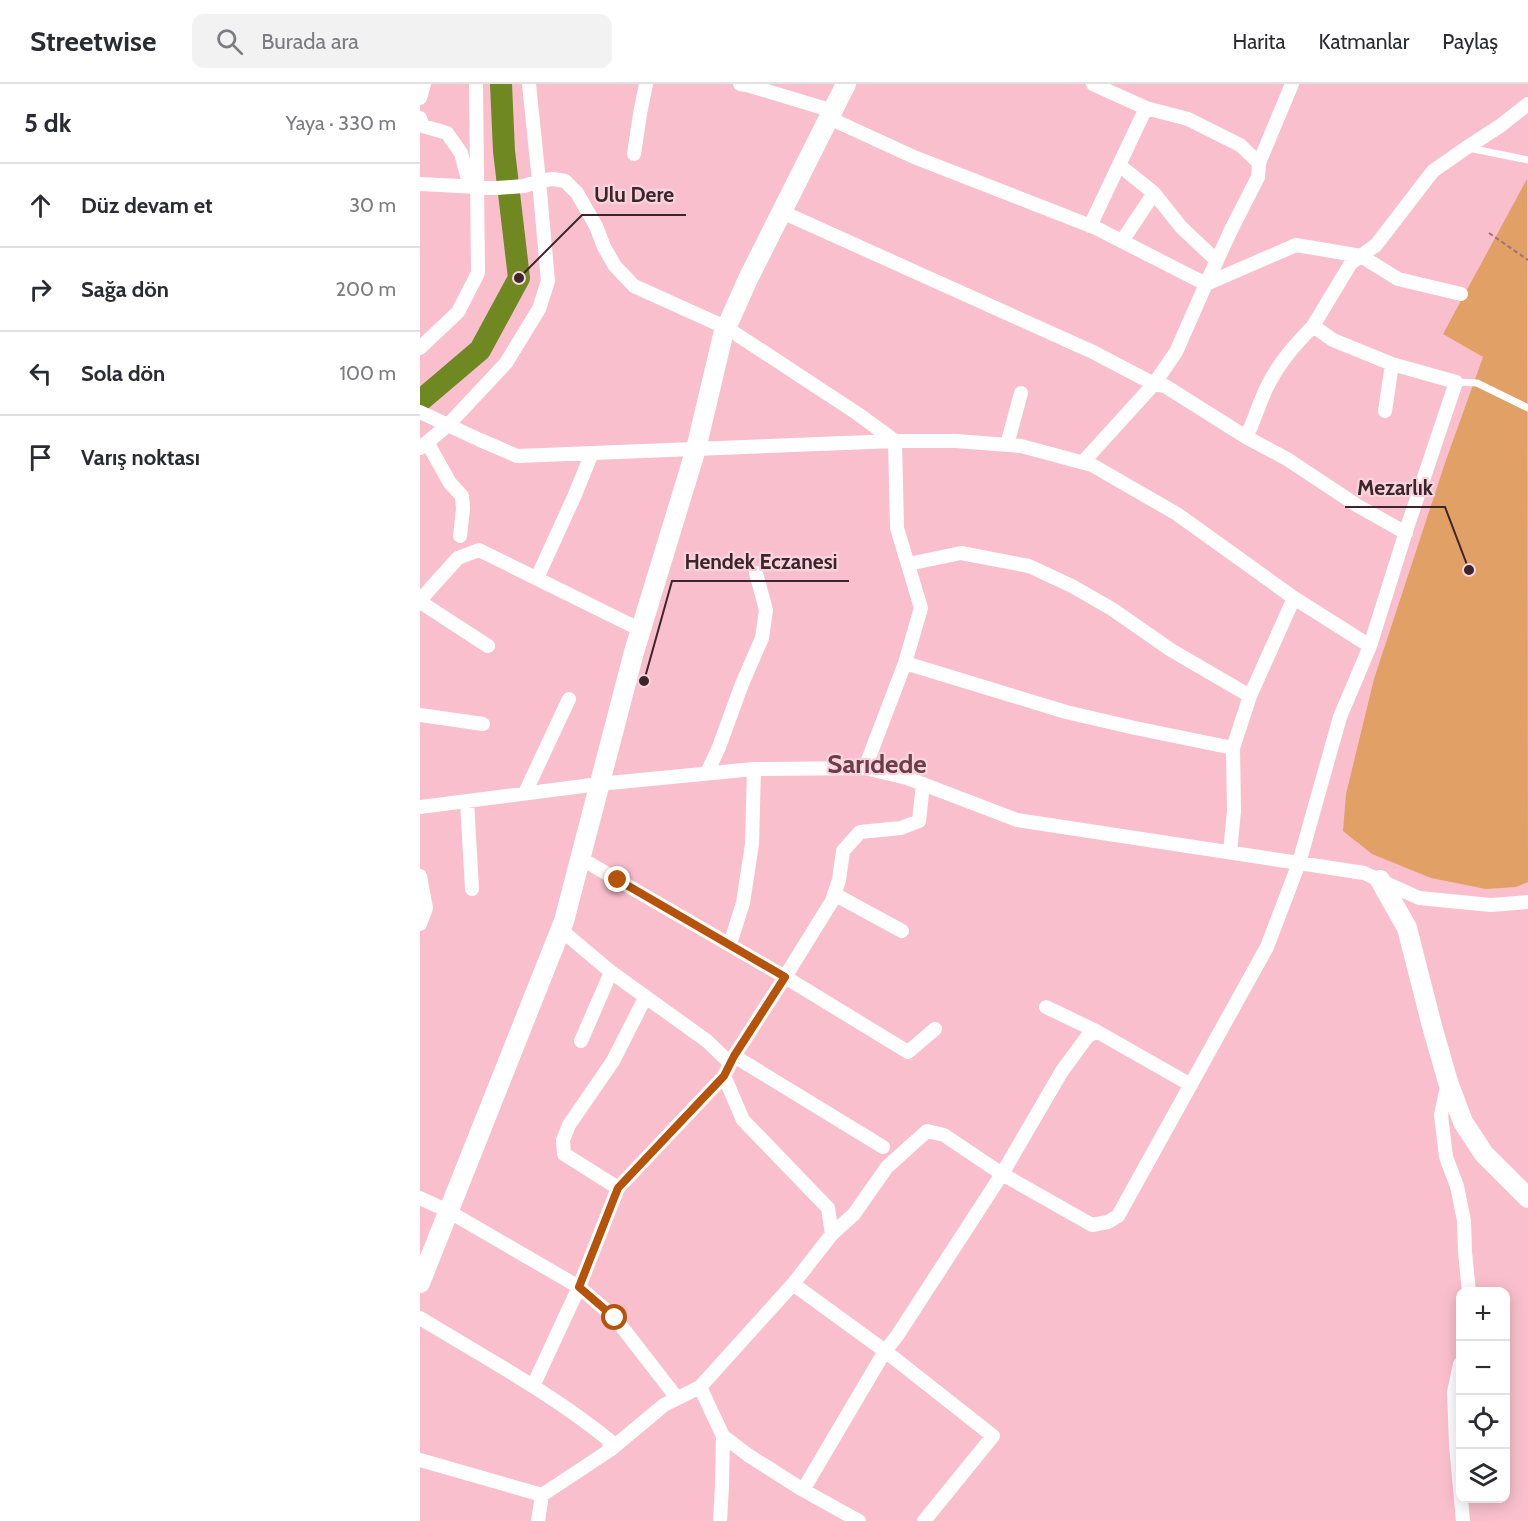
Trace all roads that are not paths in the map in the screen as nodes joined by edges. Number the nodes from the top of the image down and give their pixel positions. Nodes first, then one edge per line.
1 (424, 84) edge
2 (476, 84) edge
3 (646, 84) edge
4 (740, 84) edge
5 (846, 84) edge
6 (1093, 84) edge
7 (1292, 84) edge
8 (533, 85) edge
9 (420, 98) edge
10 (1528, 104) edge
11 (1146, 108) junction
12 (831, 114) junction
13 (420, 118) edge
14 (1466, 148) junction
15 (634, 154) dead end
16 (1528, 160) edge
17 (1259, 163) junction
18 (1119, 165) junction
19 (539, 181) junction
20 (420, 184) edge
21 (474, 188) junction
22 (1154, 193) junction
23 (782, 212) junction
24 (1090, 226) junction
25 (1122, 241) junction
26 (1361, 256) junction
27 (1216, 261) junction
28 (1206, 284) junction
29 (1461, 294) dead end
30 (1313, 326) junction
31 (727, 328) junction
32 (420, 348) edge
33 (1392, 364) junction
34 (1456, 382) junction
35 (1154, 384) junction
36 (1021, 393) dead end
37 (1528, 408) edge
38 (1385, 411) dead end
39 (420, 412) edge
40 (448, 425) junction
41 (1246, 437) junction
42 (895, 441) junction
43 (424, 445) edge
44 (1007, 445) junction
45 (696, 449) junction
46 (592, 453) junction
47 (1083, 462) junction
48 (1406, 533) junction
49 (460, 536) dead end
50 (909, 564) junction
51 (756, 573) dead end
52 (537, 578) junction
53 (1294, 598) junction
54 (420, 601) edge
55 (641, 630) junction
56 (488, 646) dead end
57 (1370, 646) junction
58 (905, 663) junction
59 (1250, 696) junction
60 (570, 699) dead end
61 (420, 715) edge
62 (483, 724) dead end
63 (1233, 748) junction
64 (865, 768) junction
65 (754, 769) junction
66 (707, 773) junction
67 (599, 784) junction
68 (923, 784) junction
69 (525, 793) junction
70 (467, 801) junction
71 (420, 807) edge
72 (1230, 852) junction
73 (580, 858) junction
74 (1299, 863) junction
75 (420, 876) edge
76 (1380, 880) junction
77 (472, 889) dead end
78 (834, 894) junction
79 (1528, 902) edge
80 (420, 924) edge
81 (560, 929) junction
82 (902, 931) dead end
83 (730, 944) junction
84 (611, 972) junction
85 (785, 977) junction
86 (645, 998) junction
87 (1046, 1007) dead end
88 (935, 1029) dead end
89 (1096, 1031) junction
90 (581, 1041) dead end
91 (730, 1065) junction
92 (1448, 1082) junction
93 (1191, 1085) junction
94 (883, 1147) dead end
95 (1002, 1174) junction
96 (618, 1188) junction
97 (420, 1198) edge
98 (1528, 1198) edge
99 (448, 1211) junction
100 (832, 1234) junction
101 (420, 1283) edge
102 (793, 1284) junction
103 (579, 1287) junction
104 (1468, 1287) edge
105 (420, 1318) edge
106 (885, 1351) junction
107 (1456, 1384) edge
108 (533, 1386) junction
109 (700, 1387) junction
110 (677, 1398) junction
111 (723, 1436) junction
112 (610, 1450) junction
113 (420, 1460) edge
114 (803, 1490) junction
115 (542, 1495) junction
116 (538, 1521) edge
117 (720, 1521) edge
118 (859, 1521) edge
119 (924, 1521) edge
120 (1463, 1521) edge

1 - 9 street
2 - 21 street
3 - 15 street
4 - 12 street
5 - 12 main road
6 - 11 street
7 - 17 street
8 - 19 street
10 - 14 street
11 - 17 street
11 - 18 street
12 - 23 main road
12 - 24 street
13 - 21 street
14 - 16 lane
14 - 26 street
17 - 27 street
18 - 22 street
18 - 24 street
19 - 21 street
19 - 31 street
19 - 40 street
20 - 21 street
21 - 32 street
22 - 25 street
22 - 27 street
23 - 31 main road
23 - 35 street
24 - 25 street
25 - 28 street
26 - 28 street
26 - 29 street
26 - 30 street
27 - 28 street
28 - 35 street
30 - 33 street
30 - 41 street
31 - 42 street
31 - 45 main road
33 - 34 street
33 - 38 street
34 - 37 lane
34 - 48 street
35 - 41 street
35 - 47 street
36 - 44 street
39 - 40 street
40 - 43 street
40 - 46 street
41 - 48 street
42 - 44 street
42 - 45 street
42 - 50 street
43 - 49 street
44 - 47 street
45 - 46 street
45 - 55 main road
46 - 52 street
47 - 53 street
48 - 57 street
50 - 58 street
50 - 59 street
51 - 66 street
52 - 54 street
52 - 55 street
53 - 57 street
53 - 59 street
54 - 56 street
55 - 67 main road
57 - 74 street
58 - 63 street
58 - 64 street
59 - 63 street
60 - 69 street
61 - 62 street
63 - 72 street
64 - 65 street
64 - 68 street
65 - 66 street
65 - 83 street
66 - 67 street
67 - 69 street
67 - 73 main road
68 - 72 street
68 - 78 street
69 - 70 street
70 - 71 street
70 - 77 street
72 - 74 street
73 - 81 main road
73 - 83 street
74 - 76 street
74 - 93 street
75 - 80 street
76 - 79 street
76 - 92 main road
78 - 82 street
78 - 85 street
81 - 84 street
81 - 99 main road
83 - 85 street
84 - 86 street
84 - 90 street
85 - 88 street
85 - 91 street
86 - 91 street
86 - 96 street
87 - 89 street
89 - 93 street
89 - 95 street
91 - 94 street
91 - 96 street
91 - 100 street
92 - 98 main road
92 - 104 street
93 - 95 street
95 - 100 street
95 - 106 street
96 - 103 street
97 - 99 street
99 - 101 main road
99 - 103 street
100 - 102 street
102 - 106 street
102 - 109 street
103 - 108 street
103 - 110 street
105 - 108 street
106 - 114 street
106 - 119 street
107 - 120 street
108 - 112 street
109 - 110 street
109 - 111 street
110 - 112 street
111 - 114 street
111 - 117 street
112 - 115 street
113 - 115 street
114 - 118 street
115 - 116 street

